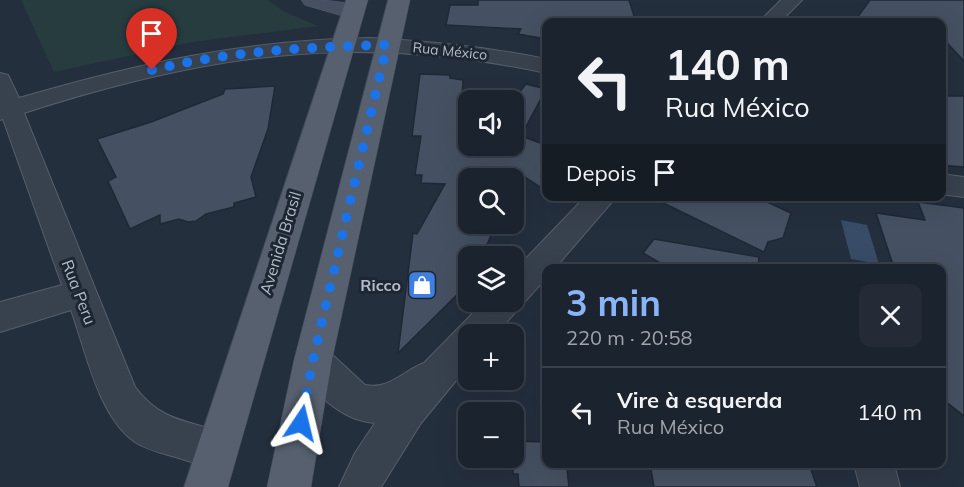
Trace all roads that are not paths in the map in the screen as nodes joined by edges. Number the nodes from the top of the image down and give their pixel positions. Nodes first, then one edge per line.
1 (313, 0) edge
2 (399, 0) edge
3 (792, 0) edge
4 (355, 6) edge
5 (773, 18) edge
6 (387, 45) junction
7 (341, 46) junction
8 (542, 65) edge
9 (3, 101) edge
10 (946, 185) edge
11 (964, 187) edge
12 (598, 201) edge
13 (524, 281) edge
14 (80, 294) junction
15 (495, 312) edge
16 (0, 317) edge
17 (484, 324) edge
18 (458, 352) edge
19 (313, 360) junction
20 (442, 369) junction
21 (217, 450) junction
22 (875, 468) edge
23 (206, 487) edge
24 (289, 487) edge
25 (359, 487) edge
26 (880, 487) edge

1 - 4 main road
2 - 6 main road
3 - 5 street
4 - 7 main road, Avenida Brasil
6 - 7 street, Rua México
6 - 8 street, Rua México
6 - 19 main road
7 - 9 street, Rua México
7 - 21 main road, Avenida Brasil
9 - 14 street, Rua Peru
10 - 11 street
12 - 13 street
14 - 16 street
14 - 21 street, Rua Peru
15 - 17 street
18 - 20 street
19 - 20 street
19 - 24 main road
20 - 25 street
21 - 23 main road, Avenida Brasil
22 - 26 street

